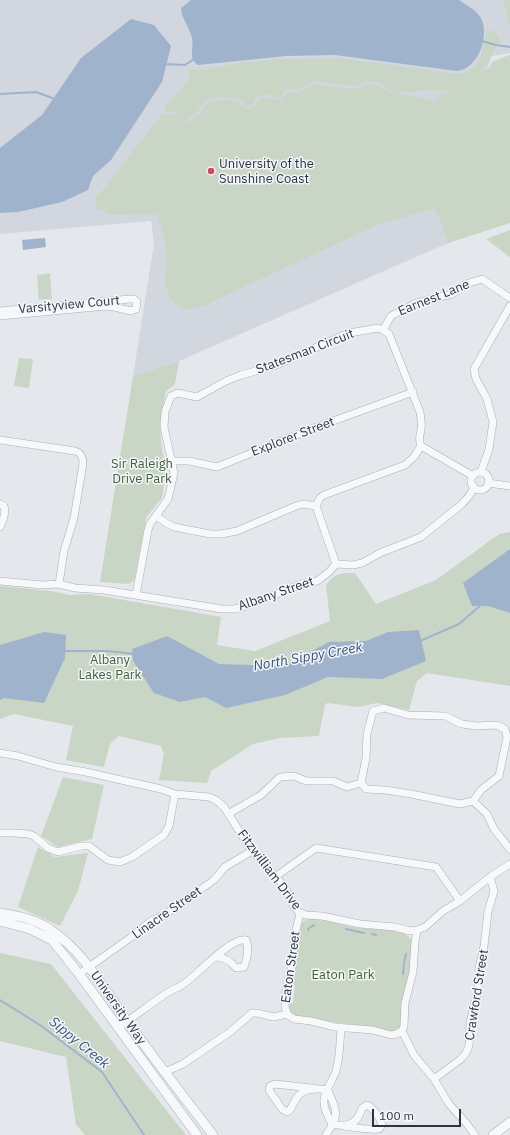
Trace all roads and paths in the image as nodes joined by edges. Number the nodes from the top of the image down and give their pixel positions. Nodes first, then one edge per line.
1 (510, 298) edge
2 (105, 304) dead end
3 (510, 306) edge
4 (40, 310) junction
5 (0, 311) edge
6 (0, 316) edge
7 (384, 330) junction
8 (412, 392) junction
9 (0, 440) edge
10 (422, 446) junction
11 (172, 461) junction
12 (481, 472) junction
13 (473, 476) junction
14 (488, 483) junction
15 (510, 486) edge
16 (474, 487) junction
17 (0, 504) edge
18 (316, 506) junction
19 (156, 516) junction
20 (0, 527) edge
21 (336, 564) junction
22 (0, 581) edge
23 (59, 584) junction
24 (136, 595) junction
25 (508, 729) edge
26 (0, 753) edge
27 (361, 783) junction
28 (175, 794) junction
29 (473, 801) junction
30 (228, 814) junction
31 (0, 833) edge
32 (510, 849) edge
33 (252, 851) junction
34 (510, 864) edge
35 (275, 877) junction
36 (488, 879) junction
37 (460, 901) junction
38 (0, 913) edge
39 (302, 914) junction
40 (0, 921) edge
41 (414, 931) junction
42 (215, 957) junction
43 (89, 966) junction
44 (79, 974) junction
45 (286, 1012) junction
46 (128, 1022) junction
47 (342, 1027) junction
48 (119, 1028) junction
49 (400, 1032) junction
50 (167, 1076) junction
51 (434, 1079) junction
52 (159, 1082) junction
53 (316, 1089) junction
54 (328, 1090) junction
55 (510, 1122) edge
56 (332, 1124) junction
57 (341, 1125) junction
58 (198, 1135) edge
59 (213, 1135) edge
60 (326, 1135) edge
61 (475, 1135) edge
62 (493, 1135) edge

1 - 7 street, Earnest Lane
2 - 4 street, Varsityview Court
3 - 12 street
4 - 5 street, Varsityview Court
4 - 6 street, Varsityview Court
7 - 8 street
7 - 11 street, Statesman Circuit
8 - 10 street
8 - 11 street, Explorer Street
9 - 23 street
10 - 13 street
10 - 18 street
11 - 19 street
12 - 13 street
12 - 14 street
13 - 16 street
14 - 15 street
14 - 16 street
16 - 21 street
17 - 20 street
18 - 19 street
18 - 21 street
19 - 24 street
21 - 24 street, Albany Street
22 - 23 street, Albany Street
23 - 24 street, Albany Street
25 - 27 street
25 - 29 street
26 - 28 street, Fitzwilliam Drive
27 - 29 street
27 - 30 street
28 - 30 street, Fitzwilliam Drive
28 - 31 street
29 - 32 street
30 - 33 street, Fitzwilliam Drive
33 - 35 street, Fitzwilliam Drive
33 - 43 street, Linacre Street
34 - 36 street
35 - 37 street
35 - 39 street, Fitzwilliam Drive
36 - 37 street
36 - 51 street, Crawford Street
37 - 41 street
38 - 43 street, University Way
39 - 41 street, Fitzwilliam Drive
39 - 45 street, Eaton Street
40 - 44 street, University Way
41 - 49 street
42 - 42 street
42 - 46 street
43 - 44 street, Linacre Street
43 - 46 street, University Way
44 - 48 street, University Way
45 - 47 street
45 - 50 street
46 - 48 street
46 - 50 street, University Way
47 - 49 street
47 - 54 street
48 - 52 street, University Way
49 - 51 street
50 - 52 street
50 - 59 street, University Way
51 - 61 street
52 - 58 street, University Way
53 - 53 street
53 - 54 street
54 - 56 street
55 - 62 street
56 - 57 street
56 - 60 street
57 - 57 street

